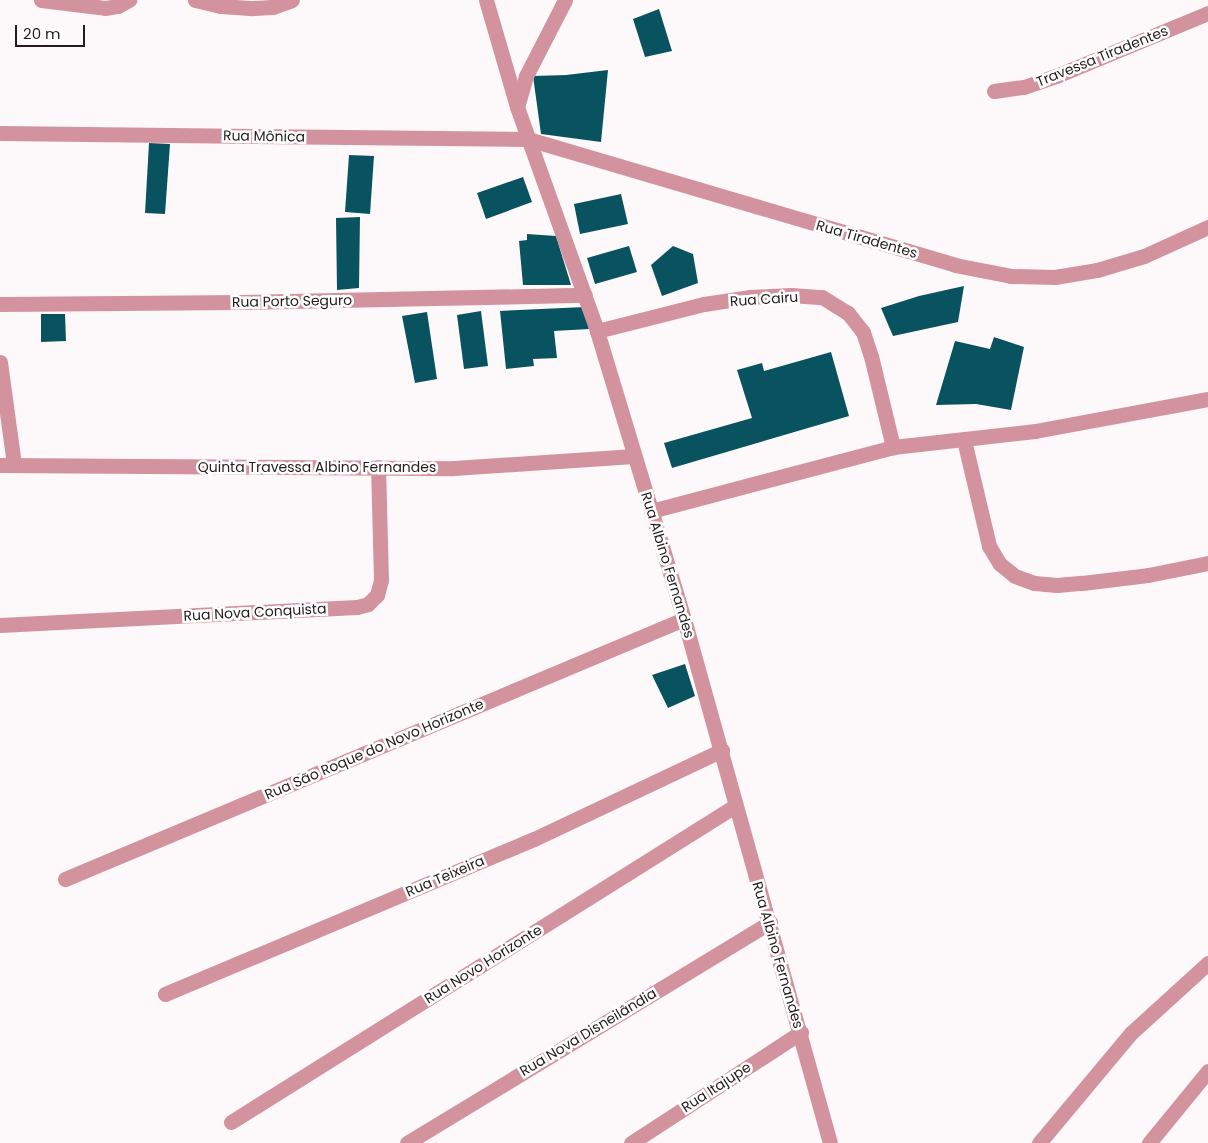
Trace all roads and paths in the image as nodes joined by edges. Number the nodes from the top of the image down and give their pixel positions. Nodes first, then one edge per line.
1 (41, 0) edge
2 (129, 0) edge
3 (194, 0) edge
4 (292, 0) edge
5 (486, 0) edge
6 (565, 0) edge
7 (1208, 13) edge
8 (994, 91) dead end
9 (517, 107) junction
10 (0, 132) edge
11 (528, 139) junction
12 (1208, 227) edge
13 (585, 295) junction
14 (0, 304) edge
15 (597, 331) junction
16 (0, 362) edge
17 (1208, 399) edge
18 (964, 440) junction
19 (893, 447) junction
20 (634, 456) junction
21 (7, 465) edge
22 (378, 467) junction
23 (651, 511) junction
24 (1208, 563) edge
25 (684, 618) junction
26 (0, 625) edge
27 (722, 750) junction
28 (735, 806) junction
29 (64, 879) dead end
30 (770, 922) junction
31 (1208, 963) edge
32 (164, 994) dead end
33 (800, 1032) junction
34 (1208, 1071) edge
35 (231, 1122) dead end
36 (1045, 1140) edge
37 (407, 1143) edge
38 (631, 1143) edge
39 (830, 1143) edge
40 (1149, 1143) edge

1 - 2 street
3 - 4 street
5 - 9 street, Rua Albino Fernandes
6 - 9 street
7 - 8 street, Travessa Tiradentes
9 - 11 street, Rua Albino Fernandes
10 - 11 street, Rua Mônica
11 - 12 street, Rua Tiradentes
11 - 13 street, Rua Albino Fernandes
13 - 14 street, Rua Porto Seguro
13 - 15 street, Rua Albino Fernandes
15 - 19 street, Rua Cairu
15 - 20 street, Rua Albino Fernandes
16 - 21 street
17 - 18 street
18 - 19 street
18 - 24 street
19 - 23 street
20 - 22 street, Quinta Travessa Albino Fernandes
20 - 23 street, Rua Albino Fernandes
21 - 22 street, Quinta Travessa Albino Fernandes
22 - 26 street, Rua Nova Conquista
23 - 25 street, Rua Albino Fernandes
25 - 27 street, Rua Albino Fernandes
25 - 29 street, Rua São Roque do Novo Horizonte
27 - 28 street, Rua Albino Fernandes
27 - 32 street, Rua Teixeira
28 - 30 street, Rua Albino Fernandes
28 - 35 street, Rua Novo Horizonte
30 - 33 street, Rua Albino Fernandes
30 - 37 street, Rua Nova Disneilândia
31 - 36 street
33 - 38 street, Rua Itajupe
33 - 39 street, Rua Albino Fernandes
34 - 40 street

